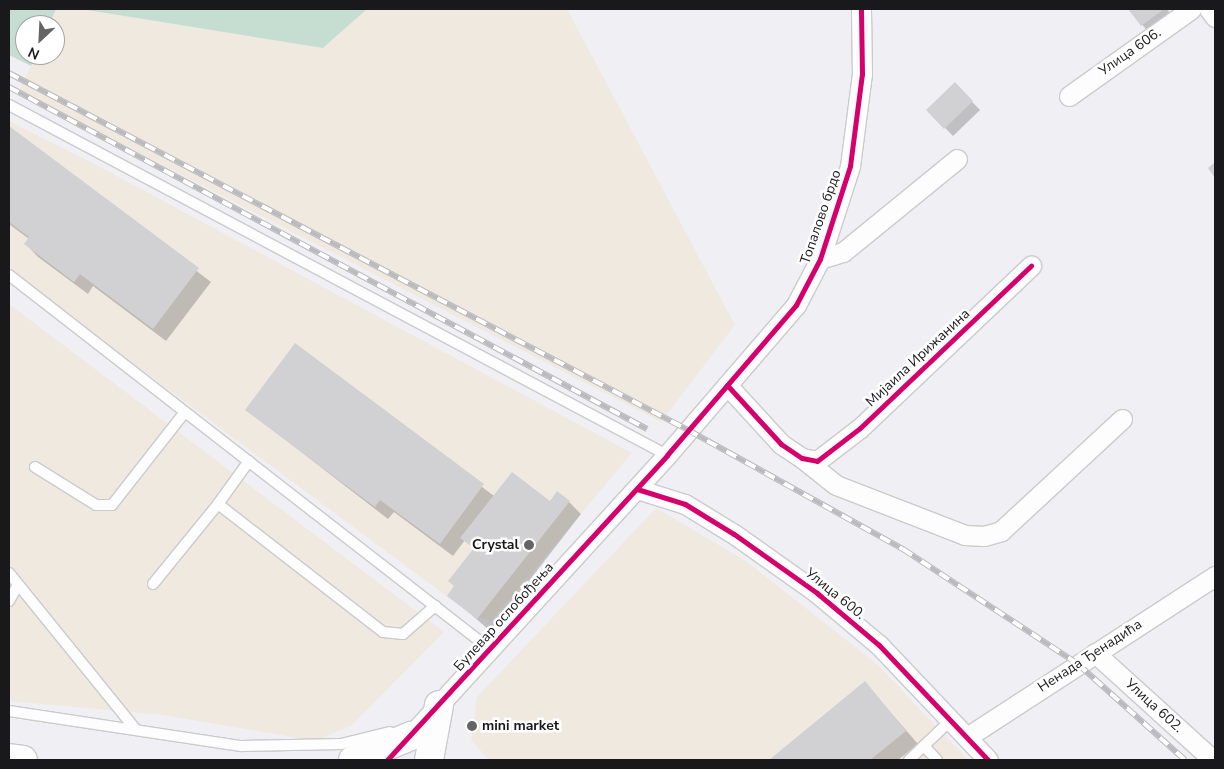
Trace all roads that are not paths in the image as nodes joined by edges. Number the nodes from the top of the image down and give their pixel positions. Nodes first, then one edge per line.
1 (861, 9) edge
2 (1191, 9) edge
3 (1210, 9) edge
4 (1215, 17) edge
5 (1069, 96) dead end
6 (9, 106) edge
7 (957, 159) dead end
8 (820, 259) junction
9 (1031, 266) dead end
10 (9, 275) edge
11 (727, 385) junction
12 (185, 412) junction
13 (1122, 419) dead end
14 (667, 455) junction
15 (802, 458) junction
16 (249, 461) junction
17 (35, 467) dead end
18 (636, 489) junction
19 (218, 504) junction
20 (9, 573) edge
21 (1215, 576) edge
22 (153, 584) dead end
23 (18, 585) junction
24 (9, 601) edge
25 (435, 606) junction
26 (490, 649) junction
27 (1095, 653) junction
28 (9, 711) edge
29 (424, 721) junction
30 (950, 721) junction
31 (136, 730) junction
32 (967, 738) junction
33 (924, 746) junction
34 (9, 758) edge
35 (23, 760) edge
36 (353, 760) edge
37 (387, 760) edge
38 (430, 760) edge
39 (909, 760) edge
40 (937, 760) edge
41 (988, 760) edge
42 (1213, 760) edge

1 - 8 street, Топалово брдо
2 - 5 street, Улица 606.
3 - 4 street
6 - 14 lane
7 - 8 street, Топалово брдо
8 - 11 street, Топалово брдо
9 - 15 street, Мијаила Ирижанина
10 - 12 lane
11 - 14 street, Топалово брдо
11 - 15 street
12 - 16 lane
12 - 17 lane
13 - 15 street
14 - 18 street, Топалово брдо
16 - 19 lane
16 - 25 lane
18 - 26 street, Булевар ослобођења
18 - 30 street, Улица 600.
19 - 22 lane
19 - 25 lane
20 - 23 lane
21 - 27 street, Ненада Ђенадића
23 - 24 lane
23 - 31 lane
25 - 26 lane
26 - 29 street, Булевар ослобођења
27 - 32 street, Ненада Ђенадића
27 - 42 street, Улица 602.
28 - 31 lane
29 - 31 lane
29 - 36 main road
29 - 37 street, Булевар ослобођења
29 - 38 main road
30 - 32 street, Улица 600.
30 - 33 lane
32 - 41 street, Улица 600.
33 - 39 lane
33 - 40 lane
34 - 35 main road

